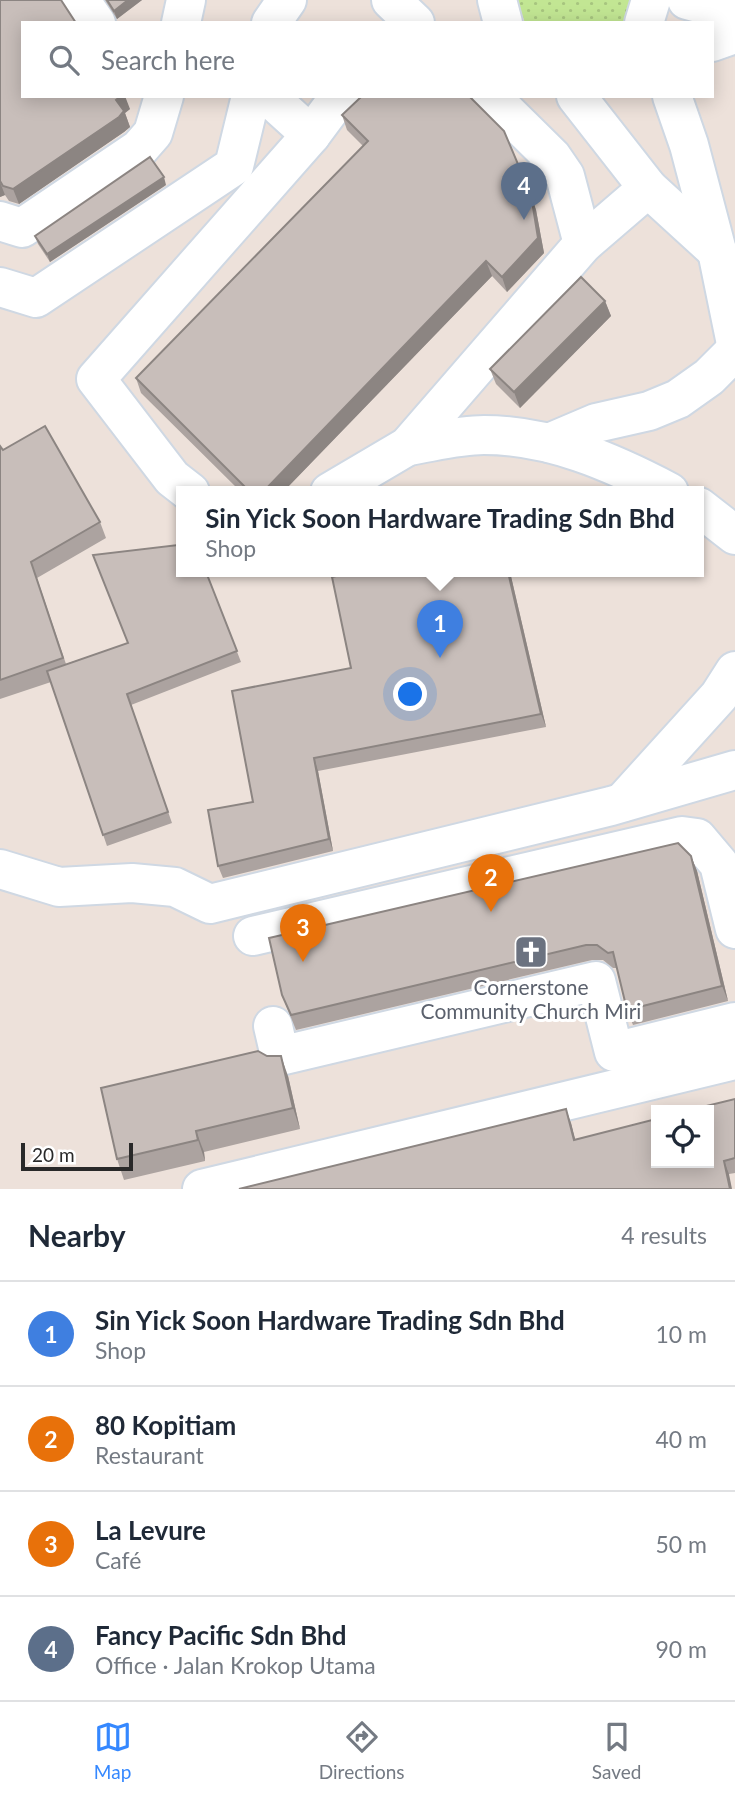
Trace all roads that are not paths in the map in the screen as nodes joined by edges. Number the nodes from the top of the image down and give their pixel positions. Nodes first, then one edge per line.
1 (80, 0) edge
2 (186, 0) edge
3 (287, 0) edge
4 (496, 0) edge
5 (651, 0) edge
6 (687, 0) edge
7 (735, 13) edge
8 (95, 21) edge
9 (181, 21) edge
10 (272, 21) edge
11 (502, 21) edge
12 (645, 21) edge
13 (735, 34) edge
14 (714, 41) edge
15 (251, 98) edge
16 (270, 98) edge
17 (339, 98) edge
18 (492, 98) edge
19 (578, 98) edge
20 (673, 98) edge
21 (157, 102) edge
22 (311, 135) junction
23 (648, 188) junction
24 (0, 221) edge
25 (583, 244) junction
26 (717, 251) junction
27 (0, 287) edge
28 (735, 339) edge
29 (735, 351) edge
30 (549, 443) junction
31 (408, 446) junction
32 (182, 486) edge
33 (340, 486) edge
34 (658, 486) edge
35 (704, 512) edge
36 (735, 535) edge
37 (735, 671) edge
38 (735, 770) edge
39 (622, 803) junction
40 (376, 866) junction
41 (0, 869) edge
42 (385, 906) junction
43 (735, 929) edge
44 (253, 936) dead end
45 (735, 1022) edge
46 (273, 1026) dead end
47 (735, 1060) edge
48 (202, 1189) edge

1 - 8 street
2 - 9 street
3 - 10 street
4 - 11 street
5 - 12 street
6 - 7 street
13 - 14 street
15 - 27 street
16 - 22 street
17 - 22 street
18 - 25 street
19 - 23 street
20 - 26 street
21 - 24 street
22 - 32 street
23 - 25 street
23 - 26 street
25 - 31 street
26 - 28 street
29 - 30 street
30 - 31 street
30 - 34 street
31 - 33 street
35 - 36 street
37 - 39 street
38 - 39 street
39 - 40 street
40 - 41 street
40 - 42 street
42 - 43 street
42 - 44 street
45 - 46 street
47 - 48 street

